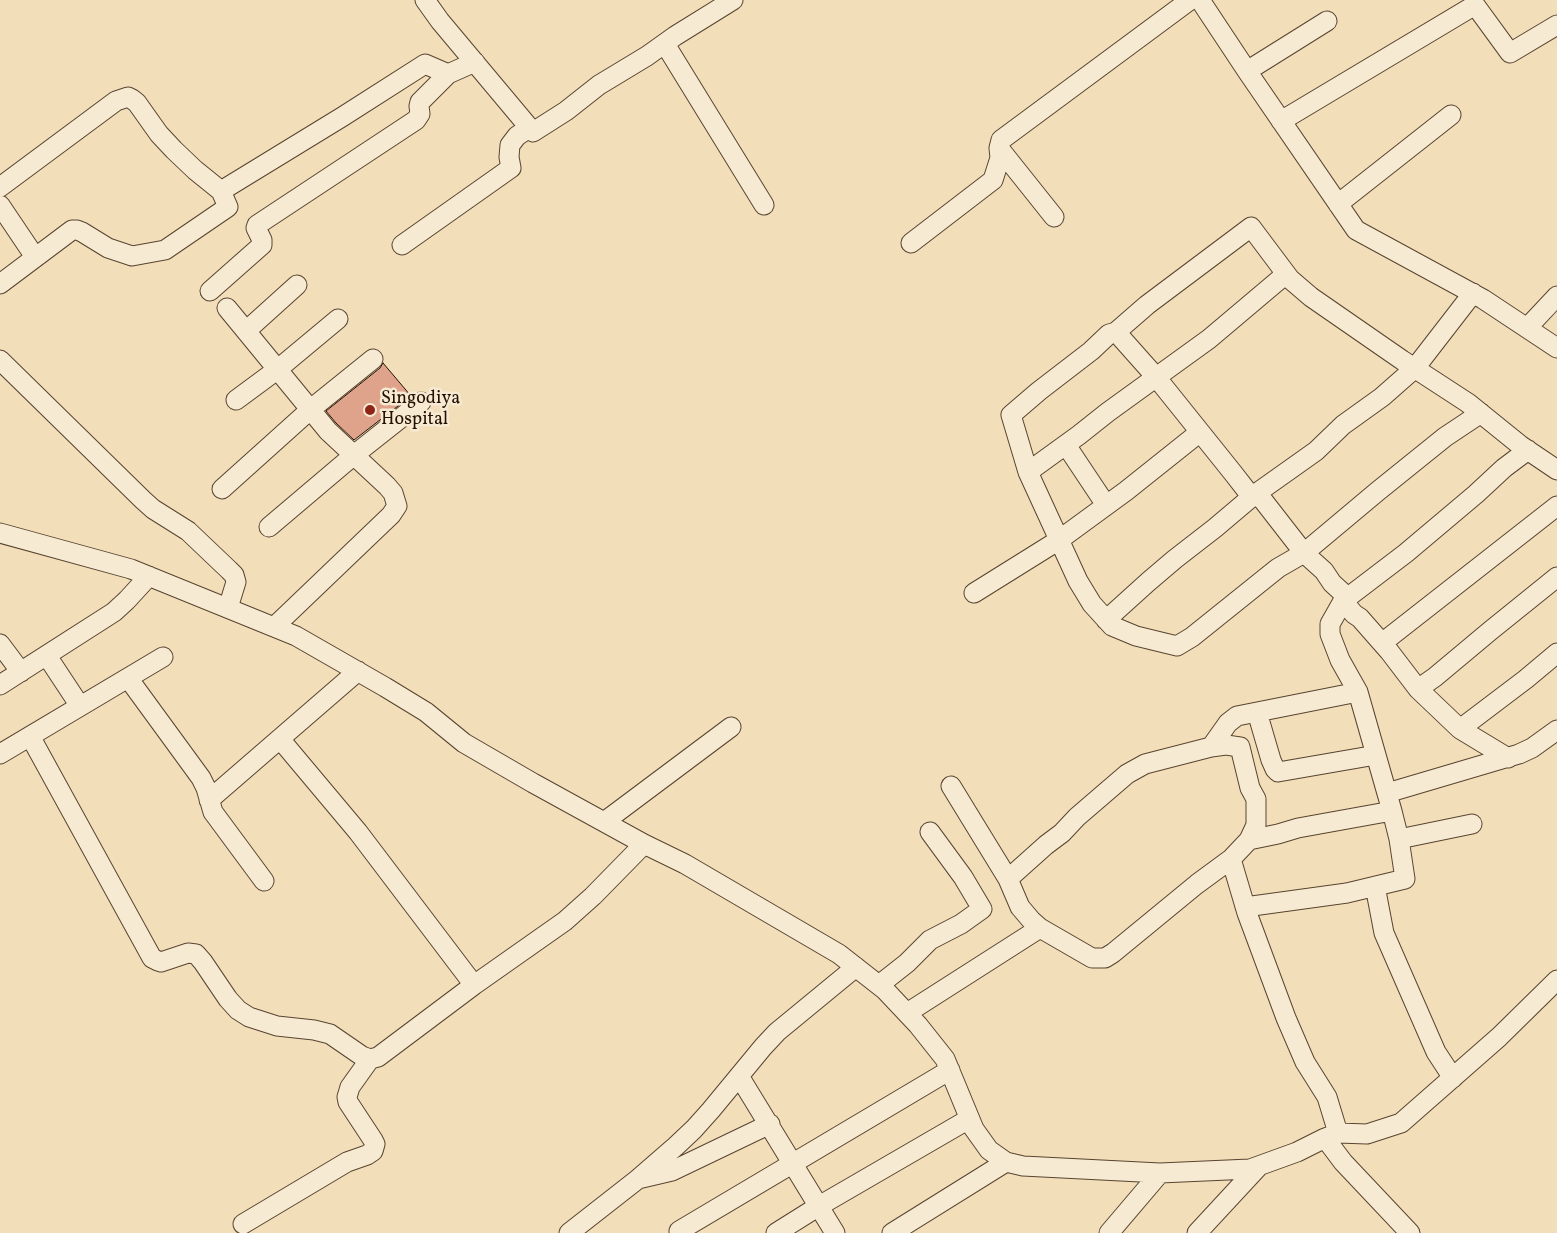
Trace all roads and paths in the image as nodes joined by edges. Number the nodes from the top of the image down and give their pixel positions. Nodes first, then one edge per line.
1 (425, 0) edge
2 (733, 0) edge
3 (1190, 0) edge
4 (1200, 0) edge
5 (1327, 21) dead end
6 (1557, 26) edge
7 (665, 44) junction
8 (475, 62) junction
9 (1247, 71) junction
10 (448, 74) junction
11 (1451, 115) dead end
12 (1281, 121) junction
13 (529, 128) junction
14 (999, 148) junction
15 (0, 187) edge
16 (221, 191) junction
17 (1338, 204) junction
18 (0, 205) edge
19 (764, 205) dead end
20 (1054, 217) dead end
21 (911, 243) dead end
22 (402, 245) dead end
23 (35, 257) junction
24 (1286, 274) junction
25 (0, 284) edge
26 (297, 285) dead end
27 (210, 291) dead end
28 (1473, 293) junction
29 (1557, 296) edge
30 (227, 308) dead end
31 (338, 319) dead end
32 (1527, 328) junction
33 (246, 331) junction
34 (1116, 332) junction
35 (1557, 348) edge
36 (373, 359) dead end
37 (0, 360) edge
38 (1415, 368) junction
39 (278, 369) junction
40 (1156, 377) junction
41 (236, 400) dead end
42 (421, 402) dead end
43 (311, 409) junction
44 (1481, 413) junction
45 (1200, 432) junction
46 (1066, 444) junction
47 (1528, 450) junction
48 (354, 455) junction
49 (1557, 470) edge
50 (1028, 472) junction
51 (222, 489) dead end
52 (1254, 495) junction
53 (1106, 505) junction
54 (1557, 506) edge
55 (270, 527) dead end
56 (0, 533) edge
57 (1059, 540) junction
58 (1304, 553) junction
59 (149, 576) junction
60 (1557, 577) edge
61 (974, 593) dead end
62 (1344, 601) junction
63 (228, 608) junction
64 (1106, 620) junction
65 (274, 627) junction
66 (1382, 643) junction
67 (0, 644) edge
68 (1557, 653) edge
69 (47, 656) junction
70 (163, 657) dead end
71 (358, 671) junction
72 (21, 672) junction
73 (128, 678) junction
74 (0, 685) edge
75 (1418, 689) junction
76 (1358, 692) junction
77 (80, 706) junction
78 (1257, 712) junction
79 (731, 727) dead end
80 (1460, 729) junction
81 (1557, 730) edge
82 (30, 736) junction
83 (280, 739) junction
84 (1212, 747) junction
85 (0, 754) edge
86 (1376, 755) junction
87 (1508, 758) junction
88 (951, 786) dead end
89 (209, 800) junction
90 (1390, 802) junction
91 (604, 822) junction
92 (1472, 824) dead end
93 (930, 832) dead end
94 (1399, 839) junction
95 (1249, 840) junction
96 (644, 844) junction
97 (1231, 860) junction
98 (1008, 880) junction
99 (264, 881) dead end
100 (1375, 886) junction
101 (1245, 907) junction
102 (1040, 928) junction
103 (856, 967) junction
104 (1557, 980) edge
105 (474, 985) junction
106 (879, 985) junction
107 (908, 1013) junction
108 (370, 1060) junction
109 (950, 1070) junction
110 (739, 1076) junction
111 (1453, 1078) junction
112 (969, 1119) junction
113 (770, 1124) junction
114 (1331, 1136) junction
115 (1006, 1162) junction
116 (793, 1164) junction
117 (1259, 1166) junction
118 (1160, 1172) junction
119 (638, 1179) junction
120 (819, 1206) junction
121 (243, 1224) dead end
122 (679, 1231) dead end
123 (570, 1233) edge
124 (776, 1233) edge
125 (835, 1233) edge
126 (892, 1233) edge
127 (1109, 1233) edge
128 (1197, 1233) edge
129 (1410, 1233) edge

1 - 8 street
2 - 7 street
3 - 14 street
4 - 9 street
5 - 9 street
6 - 12 street
7 - 13 street
7 - 19 street
8 - 10 street
8 - 13 street
9 - 12 street
10 - 16 street
10 - 27 street
11 - 17 street
12 - 17 street
13 - 22 street
14 - 20 street
14 - 21 street
15 - 16 street
16 - 23 street
17 - 28 street
18 - 23 street
23 - 25 street
24 - 34 street
24 - 38 street
24 - 40 street
26 - 33 street
28 - 32 street
28 - 38 street
29 - 32 street
30 - 33 street
31 - 39 street
32 - 35 street
33 - 39 street
34 - 40 street
34 - 50 street
36 - 43 street
37 - 63 street
38 - 44 street
38 - 52 street
39 - 41 street
39 - 43 street
40 - 45 street
40 - 46 street
42 - 48 street
43 - 48 street
43 - 51 street
44 - 47 street
44 - 58 street
45 - 52 street
45 - 53 street
46 - 50 street
46 - 53 street
47 - 49 street
47 - 62 street
48 - 55 street
48 - 65 street
50 - 57 street
52 - 58 street
52 - 64 street
53 - 57 street
54 - 66 street
56 - 59 street
57 - 61 street
57 - 64 street
58 - 62 street
58 - 64 street
59 - 63 street
59 - 69 street
60 - 75 street
62 - 66 street
62 - 76 street
63 - 65 street
65 - 71 street
66 - 75 street
67 - 72 street
68 - 80 street
69 - 72 street
69 - 77 street
70 - 73 street
71 - 83 street
71 - 91 street
72 - 74 street
73 - 77 street
73 - 89 street
75 - 80 street
76 - 78 street
76 - 86 street
77 - 82 street
78 - 84 street
78 - 86 street
79 - 91 street
80 - 87 street
81 - 87 street
82 - 85 street
82 - 108 street
83 - 89 street
83 - 105 street
84 - 95 street
84 - 98 street
86 - 90 street
87 - 90 street
88 - 98 street
89 - 99 street
90 - 94 street
90 - 95 street
91 - 96 street
92 - 94 street
93 - 106 street
94 - 100 street
95 - 97 street
96 - 103 street
96 - 105 street
97 - 101 street
97 - 102 street
98 - 102 street
100 - 101 street
100 - 111 street
101 - 114 street
102 - 107 street
103 - 106 street
103 - 110 street
104 - 111 street
105 - 108 street
106 - 107 street
107 - 109 street
108 - 121 street
109 - 112 street
109 - 116 street
110 - 113 street
110 - 119 street
111 - 114 street
112 - 115 street
112 - 120 street
113 - 116 street
113 - 119 street
114 - 117 street
114 - 129 street
115 - 118 street
115 - 126 street
116 - 120 street
116 - 122 street
117 - 118 street
117 - 128 street
118 - 127 street
119 - 123 street
120 - 124 street
120 - 125 street

